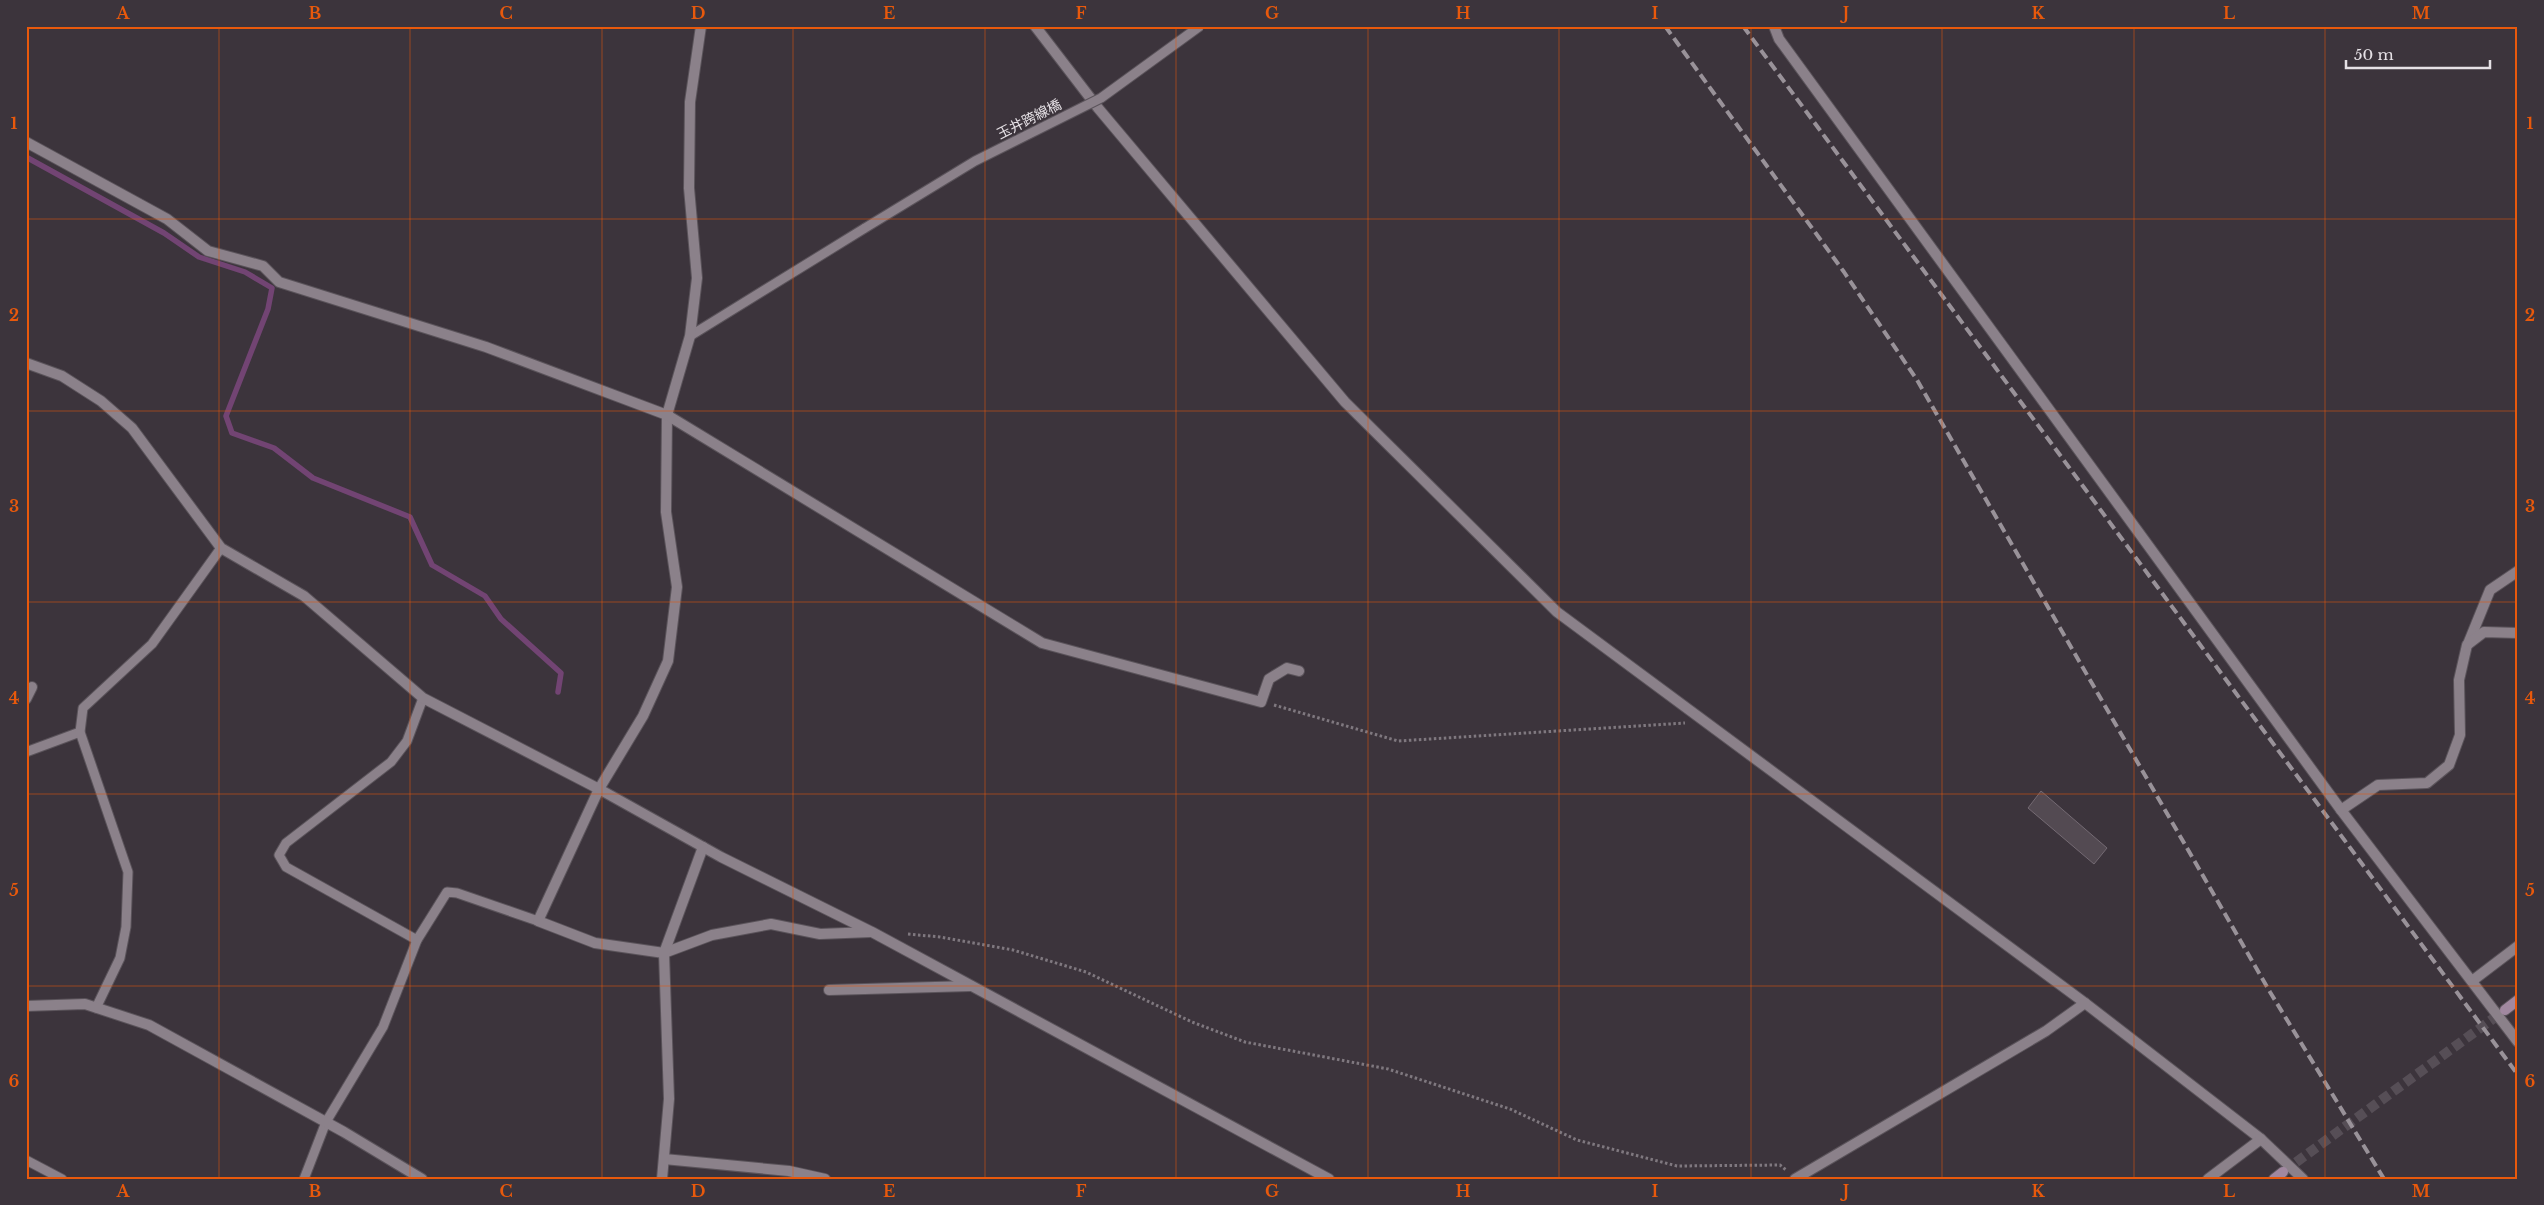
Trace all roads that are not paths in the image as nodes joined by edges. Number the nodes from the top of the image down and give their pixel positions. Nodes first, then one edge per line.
1 (701, 26) edge
2 (1035, 26) edge
3 (1200, 26) edge
4 (1770, 26) edge
5 (1774, 26) edge
6 (1779, 39) junction
7 (26, 142) edge
8 (690, 336) junction
9 (26, 363) edge
10 (667, 415) junction
11 (222, 548) junction
12 (2518, 571) edge
13 (2518, 633) edge
14 (2468, 645) junction
15 (1299, 671) dead end
16 (32, 687) dead end
17 (423, 698) junction
18 (26, 699) edge
19 (80, 732) junction
20 (26, 752) edge
21 (599, 789) junction
22 (2341, 810) junction
23 (703, 847) junction
24 (538, 920) junction
25 (872, 932) junction
26 (417, 940) junction
27 (2518, 946) edge
28 (664, 953) junction
29 (2472, 981) junction
30 (972, 986) junction
31 (829, 990) dead end
32 (2518, 1000) edge
33 (2086, 1003) junction
34 (26, 1006) edge
35 (96, 1008) junction
36 (2505, 1010) tunnel mouth
37 (2518, 1042) edge
38 (326, 1122) junction
39 (2261, 1139) junction
40 (664, 1159) junction
41 (26, 1160) edge
42 (2283, 1172) tunnel mouth
43 (1795, 1178) edge
44 (62, 1179) edge
45 (304, 1179) edge
46 (422, 1179) edge
47 (662, 1179) edge
48 (826, 1179) edge
49 (1330, 1179) edge
50 (2208, 1179) edge
51 (2274, 1179) edge
52 (2303, 1179) edge

1 - 8 street
2 - 33 street
3 - 8 lane, 玉井跨線橋, bridge
4 - 6 lane
5 - 6 street
6 - 22 street
7 - 10 street
8 - 10 street
9 - 11 street
10 - 15 street
10 - 21 street
11 - 17 street
11 - 19 lane
12 - 14 street
13 - 14 street
14 - 22 street
16 - 18 street
17 - 21 street
17 - 26 lane
19 - 20 lane
19 - 35 lane
21 - 23 street
21 - 24 street
22 - 29 street
23 - 25 street
23 - 28 street
24 - 26 lane
24 - 28 street
25 - 28 street
25 - 30 street
26 - 38 lane
27 - 29 street
28 - 40 street
29 - 37 street
30 - 31 street
30 - 49 street
32 - 36 street
33 - 39 street
33 - 43 street
34 - 35 street
35 - 38 street
38 - 45 lane
38 - 46 street
39 - 50 street
39 - 52 street
40 - 47 street
40 - 48 street
41 - 44 lane
42 - 51 street

